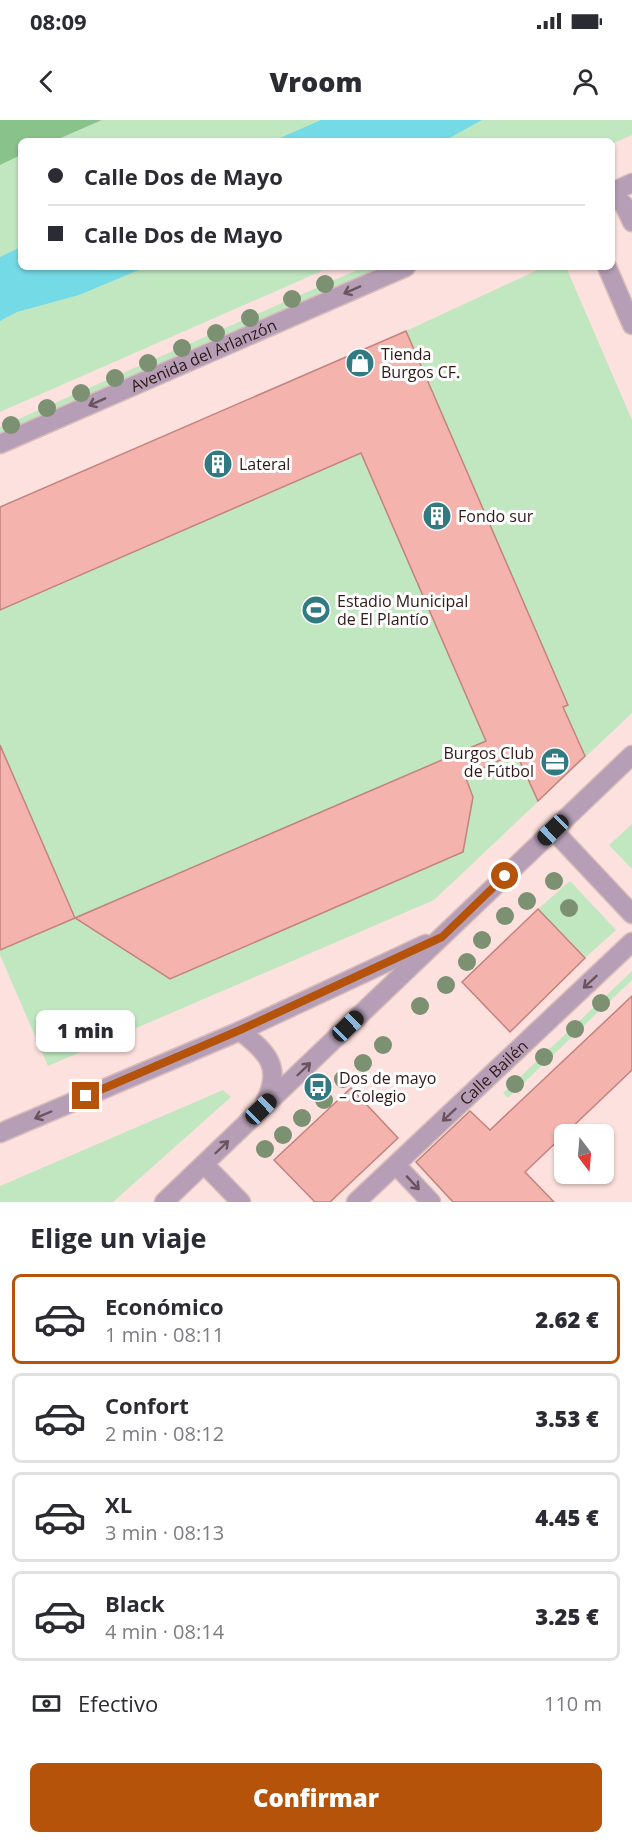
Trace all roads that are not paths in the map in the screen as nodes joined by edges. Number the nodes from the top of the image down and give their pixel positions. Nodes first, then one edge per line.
1 (632, 183) edge
2 (615, 192) edge
3 (615, 196) edge
4 (632, 222) edge
5 (399, 270) edge
6 (608, 270) edge
7 (632, 325) edge
8 (0, 444) edge
9 (632, 755) edge
10 (553, 830) junction
11 (632, 914) edge
12 (442, 937) junction
13 (632, 942) edge
14 (240, 1030) junction
15 (261, 1109) junction
16 (0, 1133) edge
17 (204, 1164) junction
18 (396, 1165) junction
19 (164, 1202) edge
20 (241, 1202) edge
21 (356, 1202) edge
22 (431, 1202) edge

1 - 2 street
3 - 4 street
5 -> 8 street, Avenida del Arlanzón
6 - 7 street
9 - 10 street
10 - 11 street
10 - 12 street
12 - 14 street
15 -> 12 street
13 -> 18 street, Calle Bailén
14 - 15 street
14 -> 16 street
17 -> 15 street
17 - 19 street
17 - 20 street
18 - 21 street, Calle Bailén
18 -> 22 street

